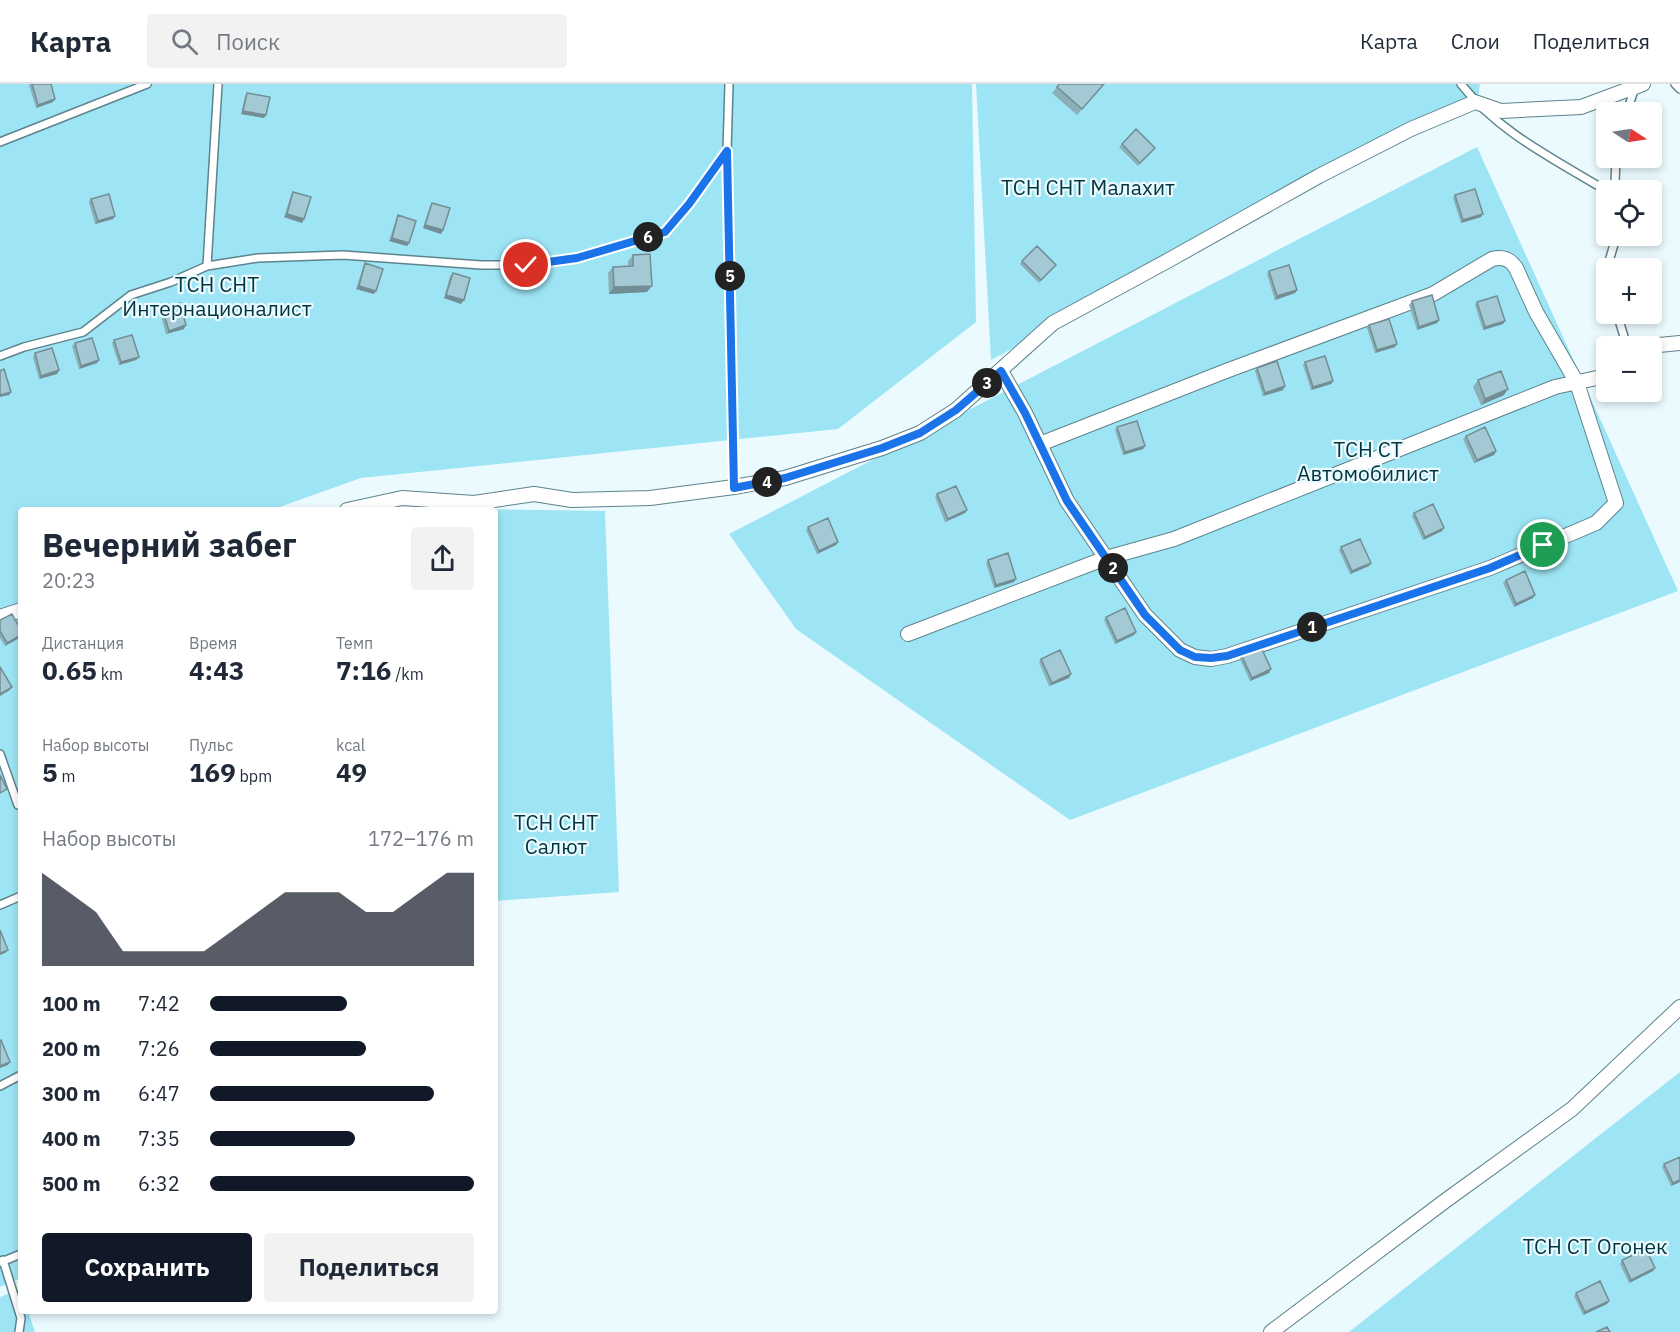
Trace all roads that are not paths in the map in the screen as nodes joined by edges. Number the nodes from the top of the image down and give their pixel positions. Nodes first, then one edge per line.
1 (147, 84) edge
2 (218, 84) edge
3 (729, 84) edge
4 (1461, 84) edge
5 (1675, 84) edge
6 (1637, 85) edge
7 (1680, 89) edge
8 (1475, 102) junction
9 (1631, 102) edge
10 (0, 142) edge
11 (727, 151) junction
12 (1596, 188) edge
13 (207, 266) junction
14 (1680, 343) edge
15 (1662, 345) edge
16 (0, 356) edge
17 (1001, 371) junction
18 (1596, 378) edge
19 (1577, 383) junction
20 (1040, 444) junction
21 (734, 488) junction
22 (361, 507) edge
23 (1106, 558) junction
24 (18, 611) edge
25 (0, 617) edge
26 (908, 634) dead end
27 (0, 754) edge
28 (18, 805) dead end
29 (18, 897) edge
30 (0, 905) edge
31 (1680, 1006) edge
32 (18, 1077) edge
33 (0, 1086) edge
34 (18, 1255) edge
35 (2, 1262) edge
36 (18, 1309) edge
37 (20, 1314) edge
38 (19, 1332) edge
39 (1271, 1332) edge

1 - 10 lane
2 - 13 lane
3 - 11 lane
4 - 8 lane
5 - 7 lane
6 - 8 street
6 - 9 lane
8 - 12 lane
8 - 17 street
11 - 13 lane
11 - 21 lane
13 - 16 lane
14 - 15 street
17 - 20 street
17 - 21 street
18 - 19 street
19 - 20 street
19 - 23 street
19 - 23 street
20 - 23 street
21 - 22 street
23 - 26 street
24 - 25 street
27 - 28 lane
29 - 30 lane
31 - 39 street
32 - 33 lane
34 - 35 lane
35 - 36 lane
37 - 38 lane

